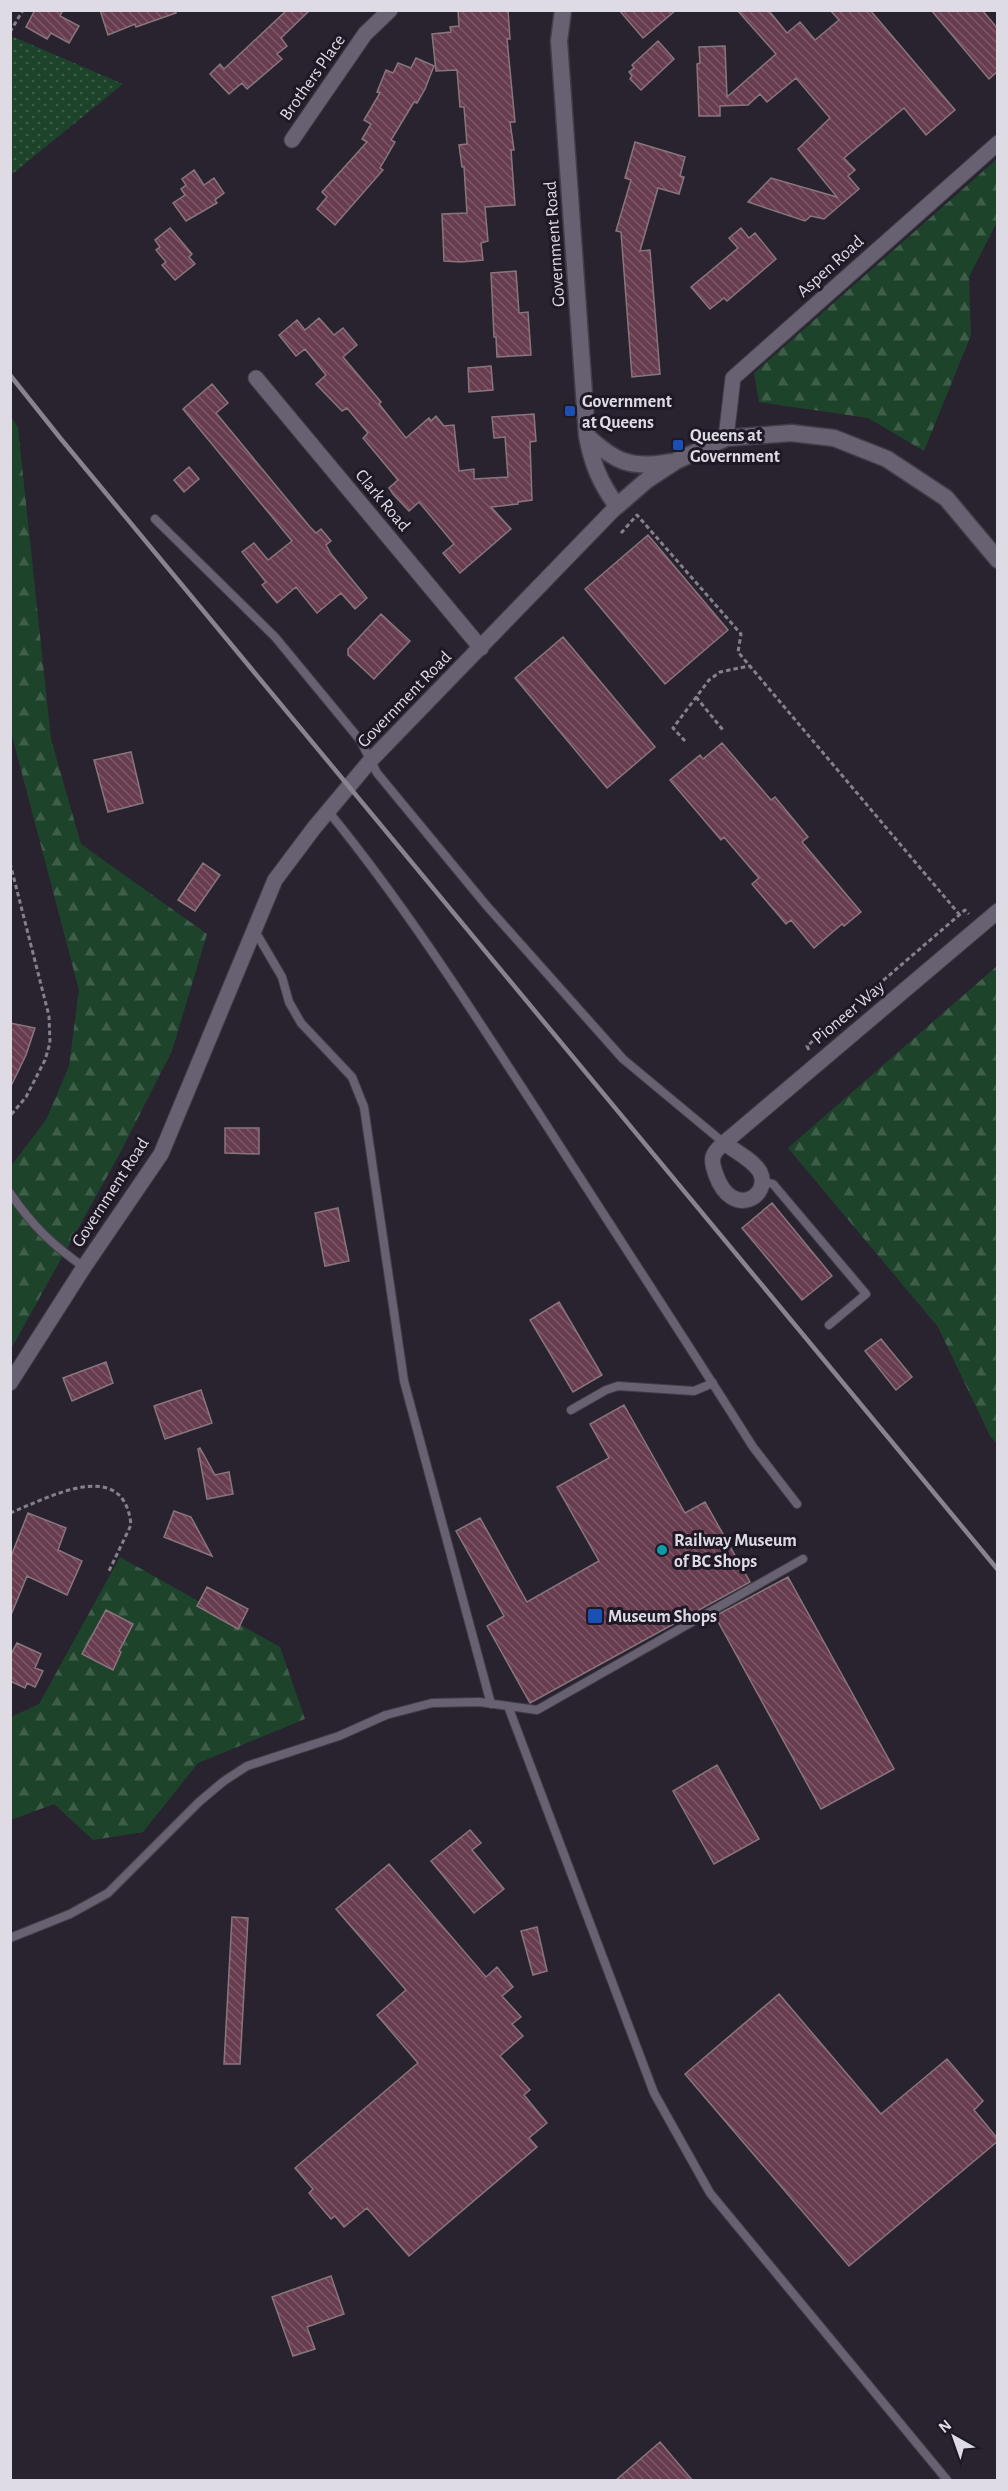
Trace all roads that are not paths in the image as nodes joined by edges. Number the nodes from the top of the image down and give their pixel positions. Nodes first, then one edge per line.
1 (390, 10) edge
2 (563, 10) edge
3 (292, 140) dead end
4 (998, 143) edge
5 (256, 378) dead end
6 (587, 436) junction
7 (726, 438) junction
8 (676, 461) junction
9 (617, 506) junction
10 (155, 519) dead end
11 (998, 560) edge
12 (481, 648) junction
13 (370, 761) junction
14 (328, 811) junction
15 (998, 911) edge
16 (254, 929) junction
17 (724, 1143) junction
18 (762, 1181) junction
19 (10, 1193) edge
20 (84, 1267) junction
21 (829, 1325) dead end
22 (10, 1383) edge
23 (713, 1383) junction
24 (571, 1410) dead end
25 (797, 1504) dead end
26 (803, 1559) dead end
27 (491, 1704) junction
28 (508, 1706) junction
29 (10, 1938) edge
30 (947, 2481) edge

1 - 3 street, Brothers Place
2 - 6 street, Government Road
4 - 7 street, Aspen Road
5 - 12 street, Clark Road
6 - 8 street
6 - 9 street, Government Road
7 - 8 street
7 - 11 street
8 - 9 street
9 - 12 street, Government Road
10 - 13 lane
12 - 13 street, Government Road
13 - 14 street, Government Road
13 - 17 lane
14 - 16 street, Government Road
14 - 23 lane
15 - 17 street, Pioneer Way
16 - 20 street, Government Road
16 - 27 lane
17 - 18 street
17 - 18 street, Pioneer Way
18 - 21 lane
19 - 20 lane
20 - 22 street, Government Road
23 - 24 lane
23 - 25 lane
26 - 28 lane
27 - 28 lane
27 - 29 lane
28 - 30 lane

